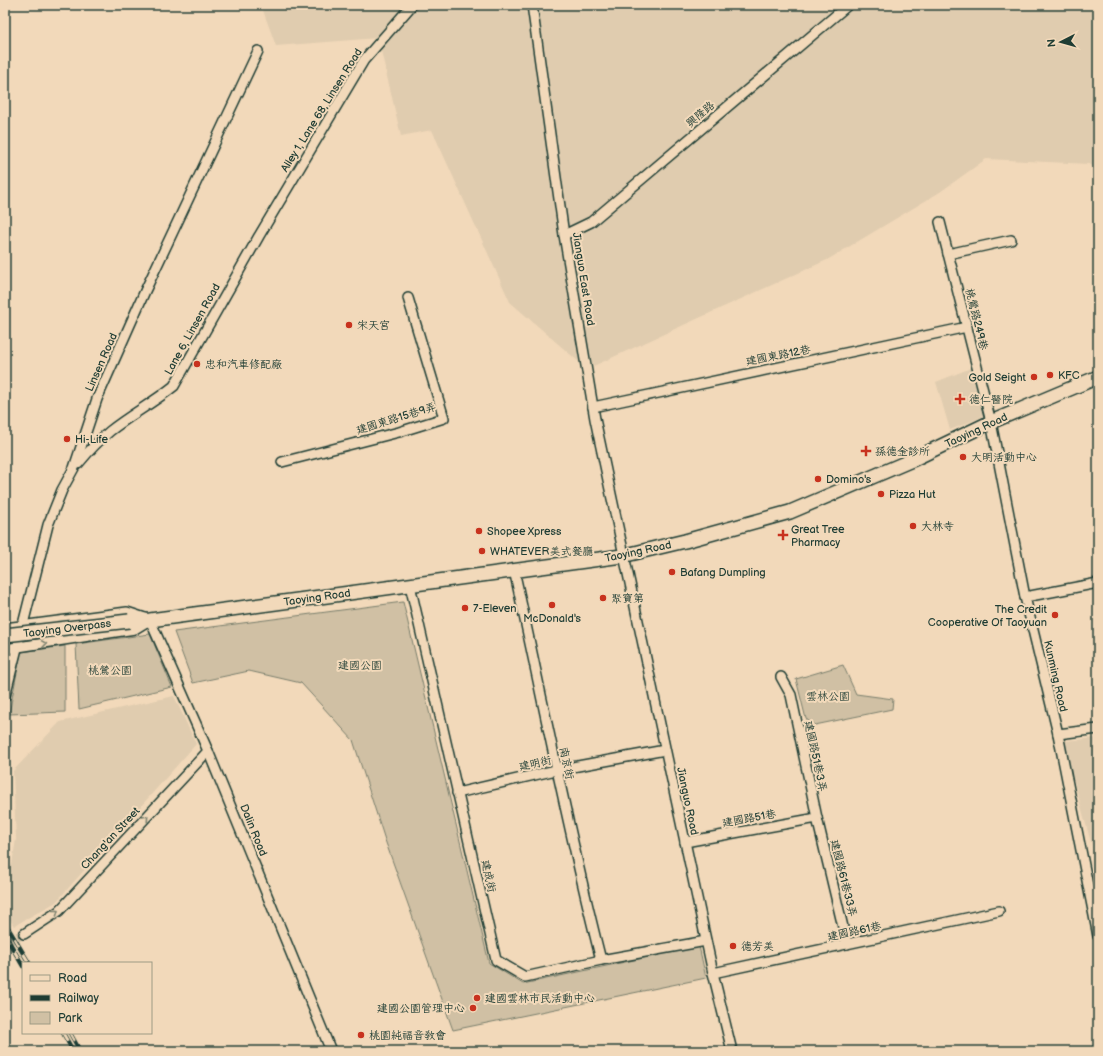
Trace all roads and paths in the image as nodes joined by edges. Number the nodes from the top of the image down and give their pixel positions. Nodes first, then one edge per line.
1 (412, 5) edge
2 (532, 5) edge
3 (848, 5) edge
4 (258, 51) dead end
5 (285, 193) joint
6 (940, 222) dead end
7 (564, 235) junction
8 (1010, 240) dead end
9 (948, 254) junction
10 (408, 298) dead end
11 (967, 327) junction
12 (1098, 377) edge
13 (593, 407) junction
14 (991, 422) junction
15 (282, 462) dead end
16 (74, 468) junction
17 (622, 556) junction
18 (514, 570) junction
19 (1098, 583) edge
20 (410, 585) junction
21 (1026, 597) junction
22 (150, 620) junction
23 (129, 621) joint
24 (22, 626) junction
25 (5, 628) edge
26 (5, 635) edge
27 (17, 648) junction
28 (5, 649) edge
29 (781, 677) dead end
30 (5, 696) edge
31 (1098, 729) edge
32 (1058, 734) junction
33 (665, 750) junction
34 (208, 751) junction
35 (556, 770) junction
36 (457, 793) junction
37 (817, 818) junction
38 (685, 842) junction
39 (999, 911) dead end
40 (24, 934) tunnel mouth
41 (1098, 936) edge
42 (706, 942) junction
43 (847, 944) junction
44 (601, 960) junction
45 (713, 973) junction
46 (331, 1051) edge
47 (732, 1051) edge

1 - 5 street, Alley 1, Lane 68, Linsen Road
2 - 7 street, Jianguo East Road
3 - 7 street, 興隆路
4 - 16 street, Linsen Road
5 - 16 street, Lane 6, Linsen Road
6 - 9 street, 桃鶯路249巷
7 - 13 street, Jianguo East Road
8 - 9 street
9 - 11 street, 桃鶯路249巷
10 - 15 street, 建國東路15巷9弄
11 - 13 street, 建國東路12巷
11 - 14 street, 桃鶯路249巷
12 - 14 main road, Taoying Road
13 - 17 street, Jianguo East Road
14 - 17 main road, Taoying Road
14 - 21 street, Kunming Road
16 - 24 street, Linsen Road
17 - 18 main road, Taoying Road
17 - 33 street, Jianguo Road
18 - 20 main road, Taoying Road
18 - 35 street, 南京街
19 - 21 street
20 - 22 main road, Taoying Road
20 - 36 street, 建成街
21 - 32 street, Kunming Road
22 - 23 main road, Taoying Road
22 - 24 street, Taoying Road
27 -> 22 street, Taoying Road
22 - 34 street, Dalin Road
23 - 26 main road, Taoying Overpass, bridge
24 - 25 street, Taoying Road
24 - 27 street, Linsen Road
27 - 28 street, Taoying Road
27 - 30 street, Linsen Road
29 - 37 street, 建國路51巷3弄
31 - 32 street
32 - 41 street, Kunming Road
33 - 35 street, 建明街
33 - 38 street, Jianguo Road
40 -> 34 street, Chang'an Street
34 - 46 street, Dalin Road
35 - 36 street, 建明街
35 - 44 street, 南京街
36 - 44 street, 建成街
37 - 38 street, 建國路51巷
37 - 43 street, 建國路61巷33弄
38 - 42 street, Jianguo Road
39 - 43 street, 建國路61巷
42 - 44 street, 建成街
42 - 45 street, Jianguo Road
43 - 45 street, 建國路61巷
45 - 47 street, Jianguo Road

